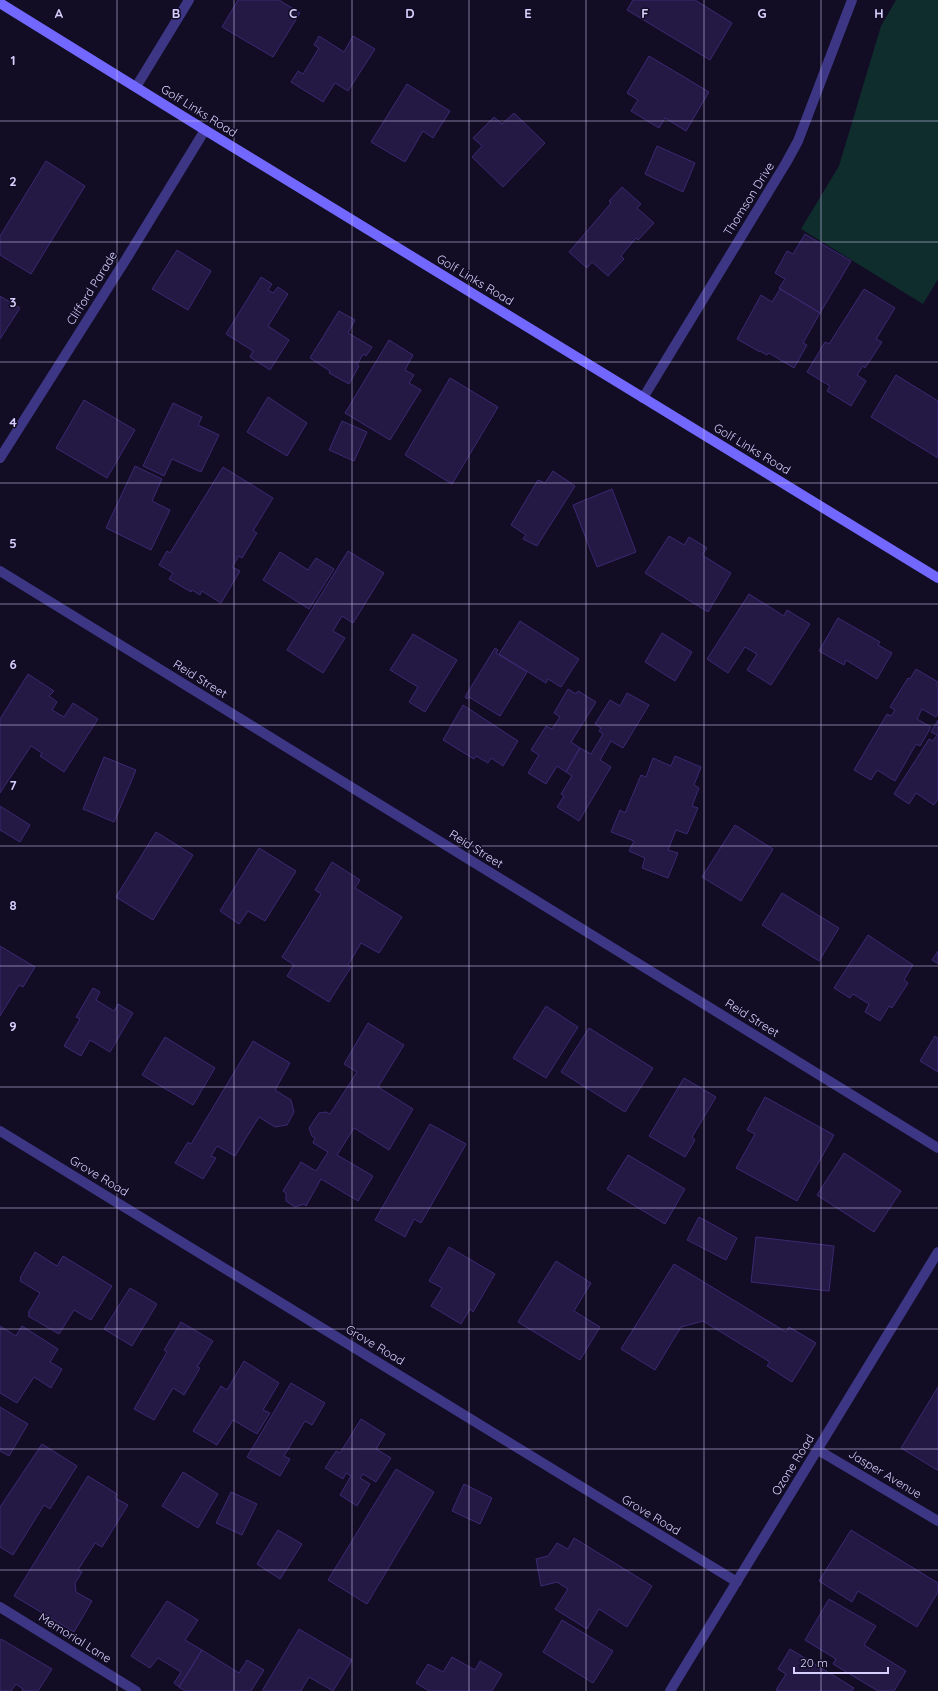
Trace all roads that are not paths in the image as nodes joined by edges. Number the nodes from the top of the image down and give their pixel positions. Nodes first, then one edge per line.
1 (188, 0) edge
2 (852, 0) edge
3 (0, 3) edge
4 (136, 87) junction
5 (205, 130) junction
6 (643, 398) junction
7 (0, 458) edge
8 (0, 571) edge
9 (938, 578) edge
10 (0, 1131) edge
11 (938, 1148) edge
12 (938, 1252) edge
13 (818, 1450) junction
14 (938, 1521) edge
15 (736, 1582) junction
16 (0, 1607) edge
17 (136, 1691) edge
18 (670, 1691) edge

1 - 4 street
2 - 6 street, Thomson Drive
3 - 4 main road, Golf Links Road
4 - 5 main road, Golf Links Road
5 - 6 main road, Golf Links Road
5 - 7 street, Clifford Parade
6 - 9 main road, Golf Links Road
8 - 11 street, Reid Street
10 - 15 street, Grove Road
12 - 13 street, Ozone Road
13 - 14 street, Jasper Avenue
13 - 15 street, Ozone Road
15 - 18 street, Ozone Road
16 - 17 street, Memorial Lane

